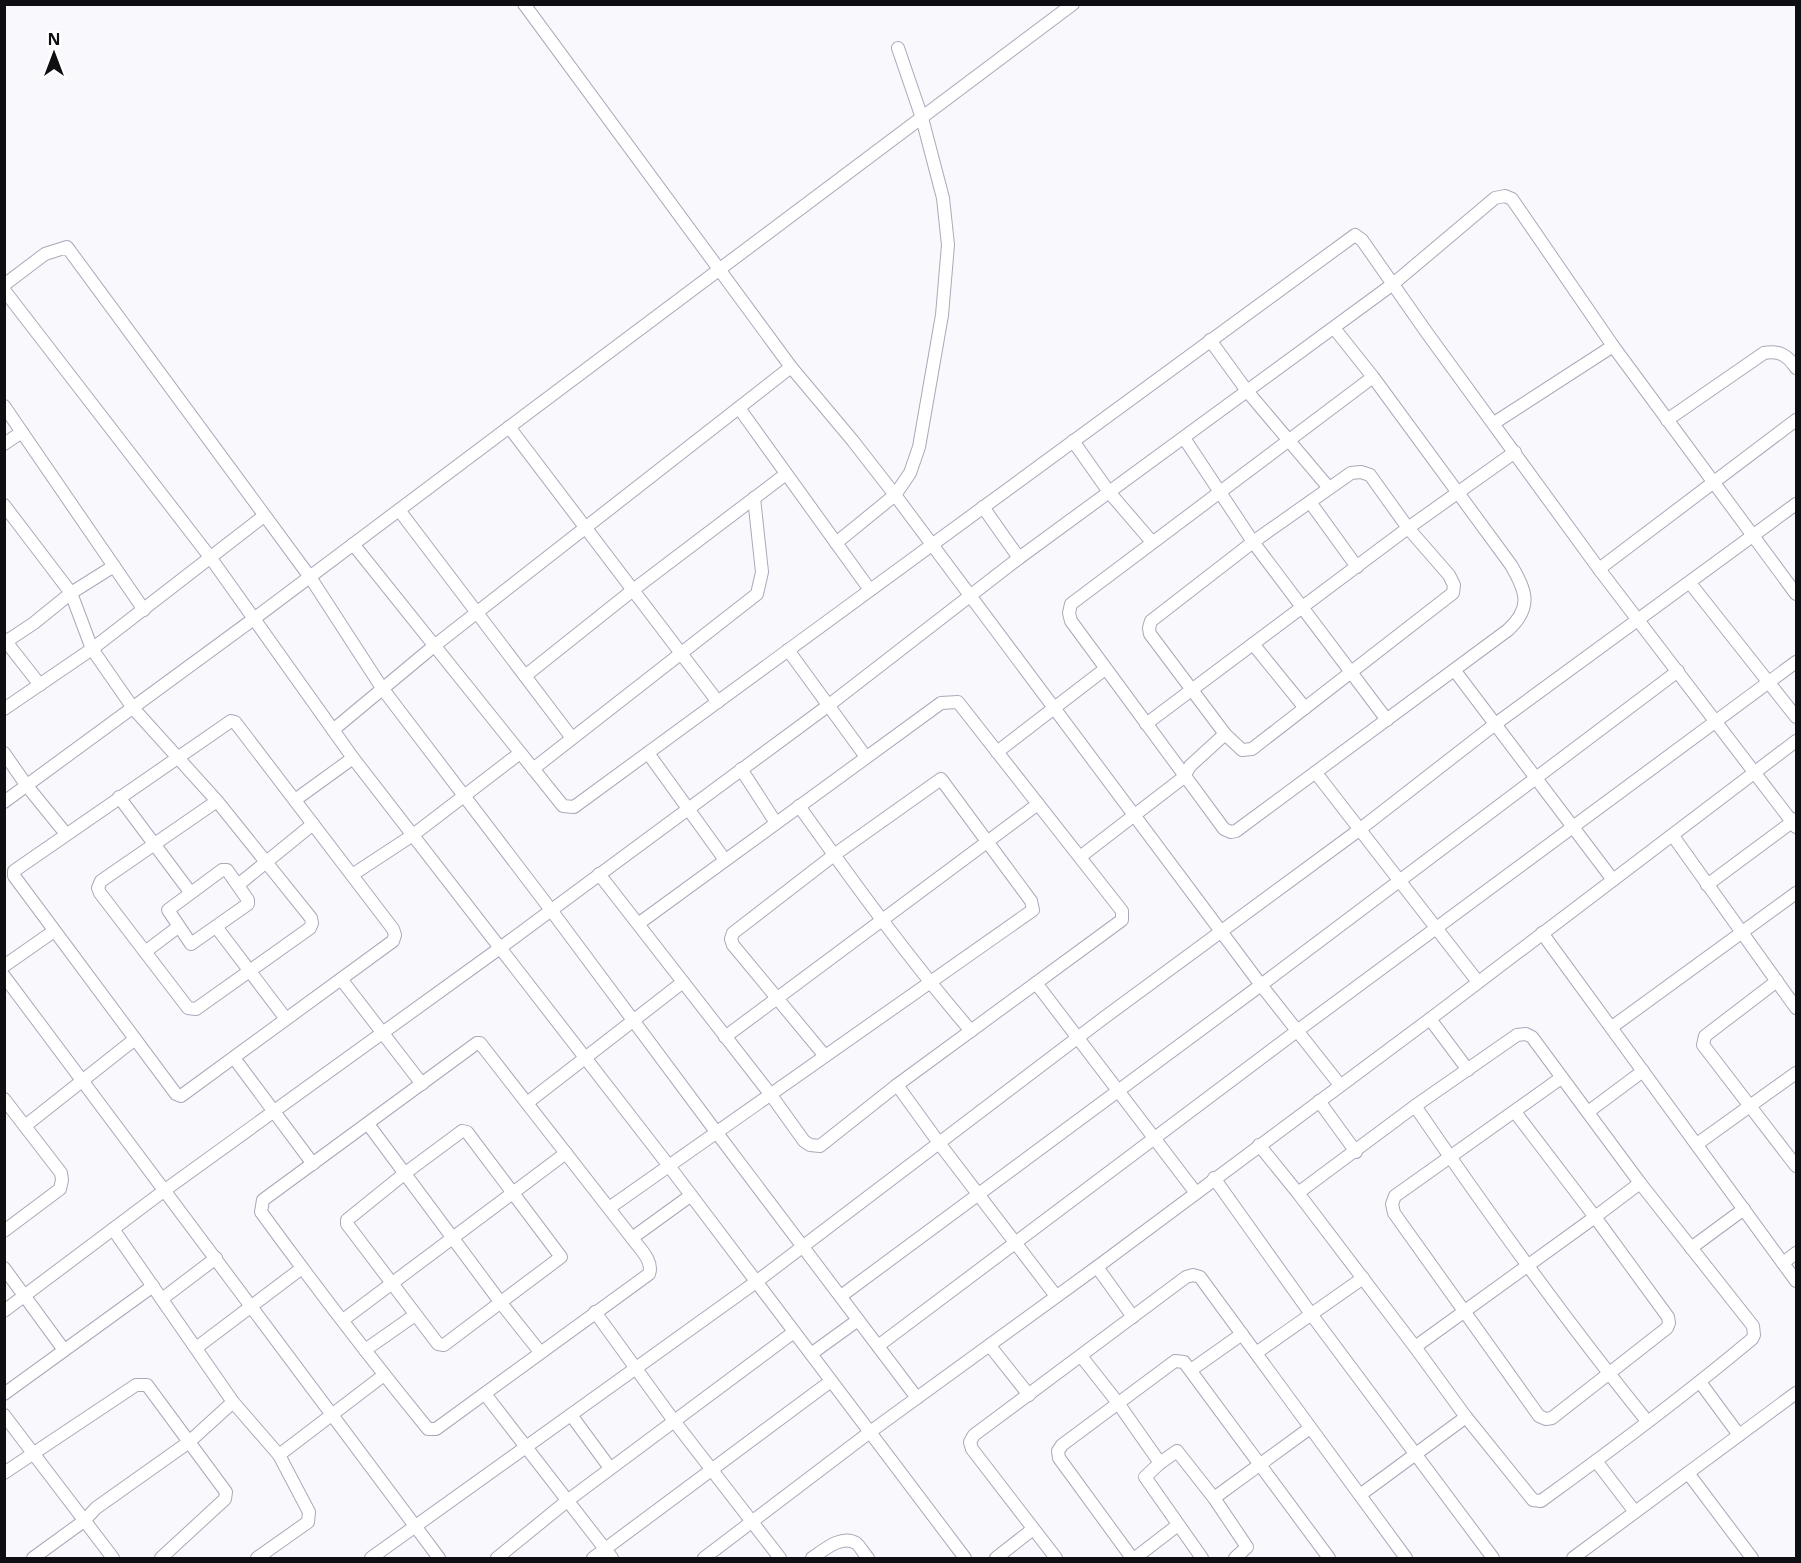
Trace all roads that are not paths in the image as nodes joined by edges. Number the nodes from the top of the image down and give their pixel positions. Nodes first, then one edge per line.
1 (524, 4) edge
2 (1073, 4) edge
3 (898, 48) dead end
4 (922, 118) junction
5 (720, 269) junction
6 (1393, 284) junction
7 (4, 285) edge
8 (4, 290) edge
9 (1334, 328) junction
10 (1210, 340) junction
11 (1613, 346) junction
12 (791, 367) junction
13 (1797, 368) edge
14 (1373, 377) junction
15 (1247, 391) junction
16 (4, 406) edge
17 (739, 408) junction
18 (1667, 420) junction
19 (1797, 420) edge
20 (1494, 423) junction
21 (509, 427) junction
22 (22, 432) junction
23 (1184, 438) junction
24 (1073, 441) junction
25 (1290, 441) junction
26 (4, 444) edge
27 (1515, 452) junction
28 (786, 474) junction
29 (1714, 483) junction
30 (1329, 488) junction
31 (1221, 491) junction
32 (1458, 491) junction
33 (1109, 492) junction
34 (895, 495) junction
35 (754, 498) junction
36 (1310, 502) junction
37 (1797, 504) edge
38 (4, 505) edge
39 (983, 507) junction
40 (399, 510) junction
41 (264, 516) junction
42 (587, 527) junction
43 (1408, 528) junction
44 (1753, 537) junction
45 (1152, 542) junction
46 (1253, 542) junction
47 (836, 543) junction
48 (353, 544) junction
49 (931, 545) junction
50 (210, 556) junction
51 (1019, 558) junction
52 (114, 566) junction
53 (1357, 567) junction
54 (1599, 569) junction
55 (310, 577) junction
56 (1690, 583) junction
57 (633, 590) junction
58 (870, 590) junction
59 (71, 593) junction
60 (1797, 594) edge
61 (970, 597) junction
62 (1302, 607) junction
63 (144, 610) junction
64 (477, 613) junction
65 (255, 618) junction
66 (1638, 620) junction
67 (5, 641) edge
68 (1253, 644) junction
69 (435, 646) junction
70 (92, 649) junction
71 (788, 650) junction
72 (680, 654) junction
73 (1797, 662) edge
74 (1105, 669) junction
75 (1455, 671) junction
76 (1678, 671) junction
77 (1351, 673) junction
78 (525, 676) junction
79 (1770, 682) junction
80 (40, 685) junction
81 (382, 688) junction
82 (1192, 690) junction
83 (718, 702) junction
84 (829, 705) junction
85 (133, 708) junction
86 (1054, 708) junction
87 (1305, 708) junction
88 (4, 709) edge
89 (1797, 717) edge
90 (1387, 720) junction
91 (1716, 721) junction
92 (1146, 724) junction
93 (1494, 725) junction
94 (333, 730) junction
95 (1225, 734) junction
96 (572, 738) junction
97 (1797, 741) edge
98 (997, 752) junction
99 (4, 753) edge
100 (520, 753) junction
101 (648, 753) junction
102 (179, 757) junction
103 (866, 757) junction
104 (353, 758) junction
105 (533, 769) junction
106 (741, 770) junction
107 (1756, 772) junction
108 (1316, 773) junction
109 (1184, 777) junction
110 (1535, 777) junction
111 (27, 786) junction
112 (464, 796) junction
113 (119, 797) junction
114 (295, 800) junction
115 (217, 801) junction
116 (4, 802) edge
117 (1038, 804) junction
118 (799, 806) junction
119 (687, 809) junction
120 (1134, 814) junction
121 (776, 823) junction
122 (1795, 823) edge
123 (313, 824) junction
124 (1574, 826) junction
125 (1359, 830) junction
126 (66, 834) junction
127 (413, 835) junction
128 (1673, 836) junction
129 (988, 842) junction
130 (153, 844) junction
131 (834, 855) junction
132 (1080, 857) junction
133 (725, 860) junction
134 (266, 862) junction
135 (599, 874) junction
136 (352, 875) junction
137 (1398, 880) junction
138 (1613, 880) junction
139 (238, 885) junction
140 (1707, 885) junction
141 (190, 892) junction
142 (1797, 893) edge
143 (551, 910) junction
144 (881, 921) junction
145 (638, 924) junction
146 (178, 927) junction
147 (217, 928) junction
148 (1436, 929) junction
149 (54, 931) junction
150 (1223, 931) junction
151 (1743, 931) junction
152 (1542, 933) junction
153 (500, 948) junction
154 (145, 952) junction
155 (4, 966) edge
156 (249, 970) junction
157 (4, 976) edge
158 (340, 980) junction
159 (1777, 981) junction
160 (683, 982) junction
161 (1478, 982) junction
162 (930, 983) junction
163 (1036, 983) junction
164 (1261, 985) junction
165 (777, 999) junction
166 (1795, 1004) edge
167 (1430, 1018) junction
168 (286, 1019) junction
169 (634, 1020) junction
170 (1612, 1027) junction
171 (971, 1031) junction
172 (1297, 1031) junction
173 (382, 1033) junction
174 (725, 1037) junction
175 (1077, 1039) junction
176 (135, 1040) junction
177 (825, 1056) junction
178 (234, 1058) junction
179 (585, 1059) junction
180 (1468, 1070) junction
181 (1643, 1071) junction
182 (1797, 1073) edge
183 (1561, 1078) junction
184 (83, 1080) junction
185 (422, 1084) junction
186 (897, 1085) junction
187 (1340, 1085) junction
188 (1117, 1091) junction
189 (771, 1095) junction
190 (4, 1099) edge
191 (1319, 1101) junction
192 (527, 1103) junction
193 (1415, 1106) junction
194 (1750, 1106) junction
195 (273, 1112) junction
196 (1515, 1112) junction
197 (1588, 1112) junction
198 (368, 1124) junction
199 (25, 1126) junction
200 (717, 1133) junction
201 (1154, 1138) junction
202 (939, 1143) junction
203 (1697, 1144) junction
204 (1259, 1145) junction
205 (1356, 1152) junction
206 (566, 1153) junction
207 (1450, 1157) junction
208 (313, 1164) junction
209 (669, 1166) junction
210 (1797, 1166) edge
211 (404, 1174) junction
212 (1214, 1178) junction
213 (1641, 1183) junction
214 (165, 1190) junction
215 (513, 1192) junction
216 (1196, 1193) junction
217 (1298, 1193) junction
218 (978, 1194) junction
219 (690, 1196) junction
220 (609, 1208) junction
221 (1744, 1209) junction
222 (1594, 1217) junction
223 (113, 1229) junction
224 (4, 1231) edge
225 (452, 1238) junction
226 (632, 1238) junction
227 (1015, 1243) junction
228 (803, 1247) junction
229 (1691, 1248) junction
230 (1797, 1253) edge
231 (216, 1258) junction
232 (1783, 1263) junction
233 (1528, 1266) junction
234 (1097, 1267) junction
235 (4, 1268) edge
236 (302, 1268) junction
237 (1363, 1278) junction
238 (1797, 1281) edge
239 (756, 1282) junction
240 (391, 1284) junction
241 (153, 1286) junction
242 (26, 1296) junction
243 (841, 1296) junction
244 (1056, 1296) junction
245 (162, 1299) junction
246 (501, 1303) junction
247 (252, 1307) junction
248 (4, 1311) edge
249 (595, 1312) junction
250 (1462, 1312) junction
251 (1311, 1314) junction
252 (415, 1315) junction
253 (1133, 1317) junction
254 (343, 1320) junction
255 (858, 1320) junction
256 (794, 1332) junction
257 (1242, 1334) junction
258 (878, 1346) junction
259 (990, 1346) junction
260 (1415, 1347) junction
261 (196, 1348) junction
262 (64, 1350) junction
263 (365, 1350) junction
264 (540, 1352) junction
265 (1256, 1353) junction
266 (811, 1354) junction
267 (1081, 1356) junction
268 (635, 1369) junction
269 (1191, 1370) junction
270 (384, 1375) junction
271 (1609, 1375) junction
272 (831, 1381) junction
273 (1700, 1382) junction
274 (1797, 1393) edge
275 (4, 1394) edge
276 (485, 1394) junction
277 (1029, 1395) junction
278 (918, 1398) junction
279 (233, 1402) junction
280 (1118, 1403) junction
281 (4, 1415) edge
282 (333, 1415) junction
283 (571, 1415) junction
284 (1466, 1418) junction
285 (674, 1421) junction
286 (1647, 1422) junction
287 (1310, 1428) junction
288 (870, 1432) junction
289 (1739, 1436) junction
290 (189, 1442) junction
291 (526, 1448) junction
292 (33, 1453) junction
293 (279, 1455) junction
294 (1416, 1456) junction
295 (1596, 1461) junction
296 (1160, 1463) junction
297 (1260, 1465) junction
298 (610, 1468) junction
299 (711, 1470) junction
300 (4, 1473) edge
301 (1688, 1473) junction
302 (1360, 1495) junction
303 (1214, 1498) junction
304 (567, 1501) junction
305 (1635, 1512) junction
306 (84, 1521) junction
307 (752, 1522) junction
308 (1178, 1526) junction
309 (415, 1527) junction
310 (1033, 1529) junction
311 (608, 1554) edge
312 (33, 1558) edge
313 (113, 1558) edge
314 (161, 1558) edge
315 (258, 1558) edge
316 (371, 1558) edge
317 (439, 1558) edge
318 (497, 1558) edge
319 (593, 1558) edge
320 (704, 1558) edge
321 (780, 1558) edge
322 (812, 1558) edge
323 (868, 1558) edge
324 (965, 1558) edge
325 (996, 1558) edge
326 (1056, 1558) edge
327 (1134, 1558) edge
328 (1202, 1558) edge
329 (1235, 1558) edge
330 (1329, 1558) edge
331 (1406, 1558) edge
332 (1493, 1558) edge
333 (1574, 1558) edge
334 (1752, 1558) edge

1 - 5 street
2 - 4 street
3 - 4 street
4 - 5 street
4 - 34 street
5 - 12 street
5 - 21 street
6 - 9 street
6 - 10 street
6 - 11 street
6 - 20 street
7 - 41 street
8 - 50 street
9 - 14 street
9 - 15 street
10 - 15 street
10 - 24 street
11 - 18 street
11 - 20 street
12 - 17 street
12 - 34 street
13 - 18 street
14 - 25 street
14 - 32 street
15 - 23 street
15 - 25 street
16 - 22 street
17 - 28 street
17 - 42 street
18 - 29 street
19 - 29 street
20 - 27 street
21 - 40 street
21 - 42 street
22 - 26 street
22 - 52 street
23 - 31 street
23 - 33 street
24 - 33 street
24 - 39 street
25 - 30 street
25 - 31 street
27 - 32 street
27 - 54 street
28 - 35 street
28 - 47 street
29 - 44 street
29 - 54 street
30 - 36 street
30 - 43 street
31 - 45 street
31 - 46 street
32 - 43 street
32 - 75 street
33 - 45 street
33 - 51 street
34 - 47 street
34 - 49 street
35 - 57 street
35 - 72 street
36 - 46 street
36 - 53 street
37 - 44 street
38 - 59 street
39 - 49 street
39 - 51 street
40 - 48 street
40 - 64 street
41 - 50 street
41 - 55 street
42 - 57 street
42 - 64 street
43 - 53 street
43 - 77 street
44 - 56 street
44 - 60 street
45 - 74 street
46 - 62 street
46 - 82 street
47 - 58 street
48 - 55 street
48 - 69 street
49 - 58 street
49 - 61 street
50 - 63 street
50 - 65 street
51 - 61 street
52 - 59 street
52 - 63 street
53 - 62 street
54 - 66 street
55 - 65 street
55 - 81 street
56 - 66 street
56 - 79 street
57 - 72 street
57 - 78 street
58 - 71 street
59 - 67 street
59 - 70 street
61 - 84 street
61 - 86 street
62 - 68 street
62 - 77 street
63 - 70 street
64 - 69 street
64 - 78 street
65 - 85 street
65 - 94 street
66 - 76 street
66 - 93 street
67 - 80 street
68 - 82 street
68 - 87 street
69 - 81 street
69 - 100 street
70 - 80 street
70 - 85 street
71 - 83 street
71 - 84 street
72 - 83 street
72 - 96 street
73 - 79 street
74 - 86 street
74 - 92 street
75 - 90 street
75 - 93 street
76 - 91 street
76 - 110 street
77 - 87 street
77 - 90 street
78 - 96 street
79 - 89 street
79 - 91 street
80 - 88 street
81 - 94 street
81 - 112 street
82 - 92 street
82 - 95 street
83 - 101 street
84 - 103 street
84 - 106 street
85 - 102 street
85 - 111 street
86 - 98 street
86 - 120 street
87 - 95 street
90 - 108 street
91 - 107 street
91 - 124 street
92 - 109 street
93 - 110 street
93 - 125 street
94 - 104 street
95 - 109 street
96 - 105 street
97 - 107 street
98 - 103 street
98 - 117 street
99 - 111 street
100 - 105 street
100 - 112 street
101 - 105 street
101 - 119 street
102 - 113 street
102 - 114 street
102 - 115 street
103 - 118 street
104 - 114 street
104 - 127 street
106 - 119 street
106 - 121 street
107 - 122 street
107 - 128 street
108 - 109 street
108 - 125 street
109 - 120 street
110 - 124 street
110 - 137 street
111 - 116 street
111 - 126 street
112 - 127 street
112 - 143 street
113 - 126 street
113 - 130 street
114 - 123 street
115 - 130 street
115 - 134 street
117 - 129 street
117 - 132 street
118 - 121 street
118 - 131 street
119 - 133 street
119 - 135 street
120 - 132 street
120 - 150 street
121 - 133 street
122 - 140 street
123 - 134 street
123 - 136 street
124 - 138 street
124 - 148 street
125 - 137 street
125 - 150 street
126 - 149 street
127 - 136 street
127 - 153 street
128 - 138 street
128 - 140 street
129 - 131 street
129 - 144 street
129 - 162 street
130 - 141 street
130 - 154 street
131 - 144 street
131 - 165 street
132 - 163 street
133 - 145 street
134 - 139 street
134 - 156 street
135 - 143 street
135 - 145 street
136 - 158 street
137 - 148 street
137 - 164 street
138 - 152 street
139 - 141 street
139 - 147 street
140 - 151 street
141 - 146 street
142 - 151 street
143 - 153 street
143 - 169 street
144 - 162 street
144 - 165 street
145 - 160 street
146 - 147 street
146 - 154 street
147 - 156 street
148 - 161 street
148 - 172 street
149 - 155 street
149 - 176 street
150 - 164 street
150 - 175 street
151 - 159 street
151 - 170 street
152 - 161 street
152 - 170 street
153 - 173 street
153 - 179 street
154 - 156 street
156 - 168 street
157 - 184 street
158 - 168 street
158 - 173 street
159 - 166 street
159 - 194 street
160 - 169 street
160 - 174 street
161 - 167 street
162 - 171 street
162 - 177 street
163 - 171 street
163 - 175 street
164 - 172 street
164 - 188 street
165 - 174 street
165 - 177 street
167 - 180 street
167 - 187 street
168 - 178 street
169 - 179 street
169 - 200 street
170 - 181 street
171 - 186 street
172 - 187 street
172 - 201 street
173 - 185 street
173 - 195 street
174 - 189 street
175 - 188 street
175 - 202 street
176 - 178 street
176 - 184 street
177 - 189 street
178 - 195 street
179 - 192 street
179 - 209 street
180 - 183 street
180 - 193 street
181 - 197 street
181 - 203 street
182 - 194 street
183 - 196 street
183 - 197 street
184 - 199 street
184 - 214 street
185 - 192 street
185 - 198 street
186 - 189 street
186 - 202 street
187 - 191 street
188 - 201 street
188 - 218 street
189 - 200 street
190 - 199 street
191 - 204 street
191 - 205 street
192 - 206 street
193 - 205 street
193 - 207 street
194 - 203 street
194 - 210 street
195 - 208 street
195 - 214 street
196 - 207 street
196 - 222 street
197 - 213 street
198 - 208 street
198 - 211 street
199 - 224 street
200 - 209 street
200 - 228 street
201 - 216 street
201 - 227 street
202 - 218 street
202 - 228 street
203 - 221 street
204 - 212 street
204 - 217 street
205 - 217 street
206 - 215 street
206 - 220 street
207 - 233 street
207 - 250 street
208 - 236 street
209 - 219 street
209 - 220 street
211 - 215 street
211 - 225 street
211 - 240 street
212 - 216 street
212 - 251 street
213 - 222 street
213 - 229 street
214 - 223 street
214 - 231 street
215 - 225 street
215 - 246 street
216 - 234 street
217 - 237 street
218 - 227 street
218 - 243 street
219 - 226 street
219 - 239 street
220 - 226 street
221 - 229 street
221 - 232 street
222 - 233 street
222 - 271 street
223 - 241 street
223 - 242 street
225 - 240 street
225 - 246 street
226 - 249 street
227 - 244 street
227 - 258 street
228 - 239 street
228 - 243 street
229 - 273 street
230 - 232 street
231 - 245 street
231 - 247 street
232 - 238 street
233 - 250 street
233 - 271 street
234 - 244 street
234 - 253 street
235 - 242 street
236 - 247 street
236 - 254 street
237 - 251 street
237 - 260 street
239 - 256 street
239 - 268 street
240 - 252 street
240 - 254 street
241 - 245 street
241 - 262 street
242 - 248 street
242 - 262 street
243 - 255 street
244 - 259 street
245 - 261 street
246 - 252 street
246 - 264 street
247 - 261 street
247 - 282 street
249 - 264 street
249 - 268 street
250 - 260 street
250 - 271 street
251 - 265 street
251 - 294 street
252 - 263 street
253 - 257 street
253 - 267 street
254 - 263 street
255 - 258 street
255 - 266 street
256 - 266 street
256 - 285 street
257 - 265 street
257 - 269 street
258 - 278 street
259 - 277 street
259 - 278 street
260 - 284 street
261 - 279 street
262 - 275 street
263 - 270 street
264 - 276 street
265 - 287 street
266 - 272 street
267 - 277 street
267 - 280 street
268 - 283 street
268 - 285 street
269 - 280 street
269 - 297 street
270 - 276 street
270 - 282 street
271 - 286 street
272 - 288 street
272 - 299 street
273 - 286 street
273 - 289 street
274 - 289 street
276 - 291 street
277 - 310 street
278 - 288 street
279 - 290 street
279 - 293 street
280 - 296 street
280 - 327 street
281 - 292 street
282 - 293 street
282 - 309 street
283 - 291 street
283 - 298 street
284 - 294 street
284 - 295 street
285 - 298 street
285 - 299 street
286 - 295 street
287 - 297 street
287 - 302 street
288 - 307 street
288 - 324 street
289 - 301 street
290 - 292 street
290 - 306 street
290 - 314 street
291 - 304 street
291 - 309 street
292 - 300 street
292 - 306 street
293 - 315 street
294 - 302 street
294 - 332 street
295 - 305 street
296 - 303 street
296 - 308 street
297 - 303 street
297 - 330 street
298 - 304 street
299 - 307 street
299 - 311 street
301 - 305 street
301 - 334 street
302 - 331 street
303 - 329 street
304 - 311 street
304 - 318 street
305 - 333 street
306 - 312 street
306 - 313 street
307 - 320 street
307 - 321 street
308 - 327 street
308 - 328 street
309 - 316 street
309 - 317 street
310 - 325 street
310 - 326 street
311 - 319 street
322 - 323 street

